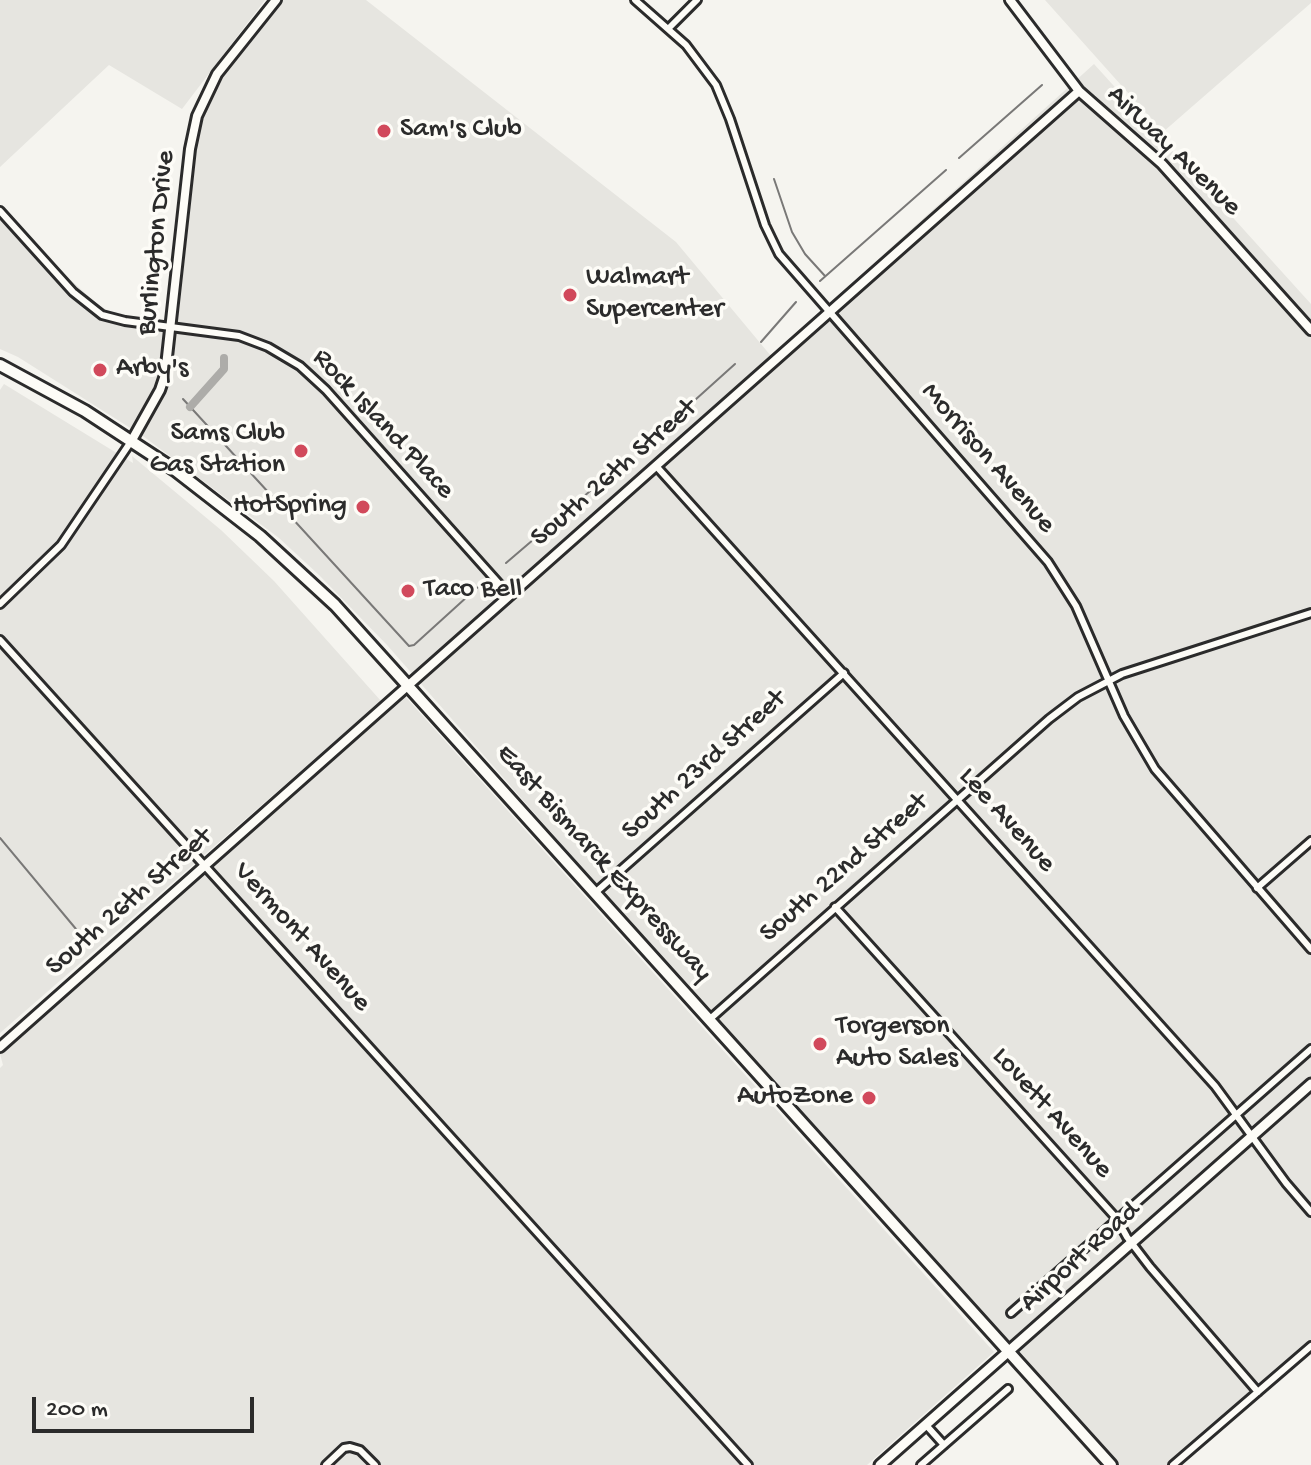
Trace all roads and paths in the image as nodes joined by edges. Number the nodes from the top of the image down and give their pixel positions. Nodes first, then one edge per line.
1 (276, 0) edge
2 (635, 0) edge
3 (697, 0) edge
4 (1010, 0) edge
5 (669, 28) junction
6 (1079, 91) junction
7 (0, 211) edge
8 (829, 313) junction
9 (172, 327) junction
10 (1311, 330) edge
11 (0, 365) edge
12 (132, 440) junction
13 (657, 467) junction
14 (510, 596) junction
15 (0, 604) edge
16 (1311, 613) edge
17 (0, 640) edge
18 (844, 673) junction
19 (1109, 680) junction
20 (409, 685) junction
21 (957, 800) junction
22 (1311, 841) edge
23 (207, 865) junction
24 (1257, 888) junction
25 (596, 892) junction
26 (835, 907) junction
27 (1311, 949) edge
28 (710, 1019) junction
29 (0, 1047) edge
30 (1311, 1049) edge
31 (1311, 1084) edge
32 (1236, 1115) junction
33 (1251, 1137) junction
34 (1311, 1212) edge
35 (1117, 1219) junction
36 (1131, 1243) junction
37 (1011, 1313) dead end
38 (1311, 1346) edge
39 (1009, 1351) junction
40 (1008, 1389) dead end
41 (1258, 1392) junction
42 (926, 1425) junction
43 (944, 1445) junction
44 (326, 1465) edge
45 (375, 1465) edge
46 (748, 1465) edge
47 (880, 1465) edge
48 (921, 1465) edge
49 (1111, 1465) edge
50 (1173, 1465) edge

1 - 9 street, Burlington Drive
2 - 5 street, Morrison Avenue
3 - 5 street
4 - 6 street, Airway Avenue
5 - 8 street, Morrison Avenue
6 - 8 street, South 26th Street
6 - 10 street, Airway Avenue
7 - 9 street, Rock Island Place
8 - 13 street, South 26th Street
8 - 19 street, Morrison Avenue
9 - 12 street, Burlington Drive
9 - 14 street, Rock Island Place
11 - 12 main road, East Bismarck Expressway
12 - 15 street, Burlington Drive
12 - 20 main road, East Bismarck Expressway
13 - 14 street, South 26th Street
13 - 18 street, Lee Avenue
14 - 20 street, South 26th Street
16 - 19 street, South 22nd Street
17 - 23 street, Vermont Avenue
18 - 21 street, Lee Avenue
18 - 25 street, South 23rd Street
19 - 21 street, South 22nd Street
19 - 24 street, Morrison Avenue
20 - 23 street, South 26th Street
20 - 25 main road, East Bismarck Expressway
21 - 26 street, South 22nd Street
21 - 32 street, Lee Avenue
22 - 24 street
23 - 29 street, South 26th Street
23 - 46 street, Vermont Avenue
24 - 27 street, Morrison Avenue
25 - 28 main road, East Bismarck Expressway
26 - 28 street, South 22nd Street
26 - 35 street, Lovett Avenue
28 - 39 main road, East Bismarck Expressway
30 - 32 street
31 - 33 main road, Airport Road
32 - 33 street, Lee Avenue
32 - 35 street
33 - 34 street, Lee Avenue
33 - 36 main road, Airport Road
35 - 36 street, Lovett Avenue
35 - 37 street
36 - 39 main road, Airport Road
36 - 41 street, Lovett Avenue
38 - 41 street
39 - 42 main road, Airport Road
39 - 49 main road, East Bismarck Expressway
40 - 43 street
41 - 50 street
42 - 43 street
42 - 47 main road, Airport Road
43 - 48 street
44 - 45 street

